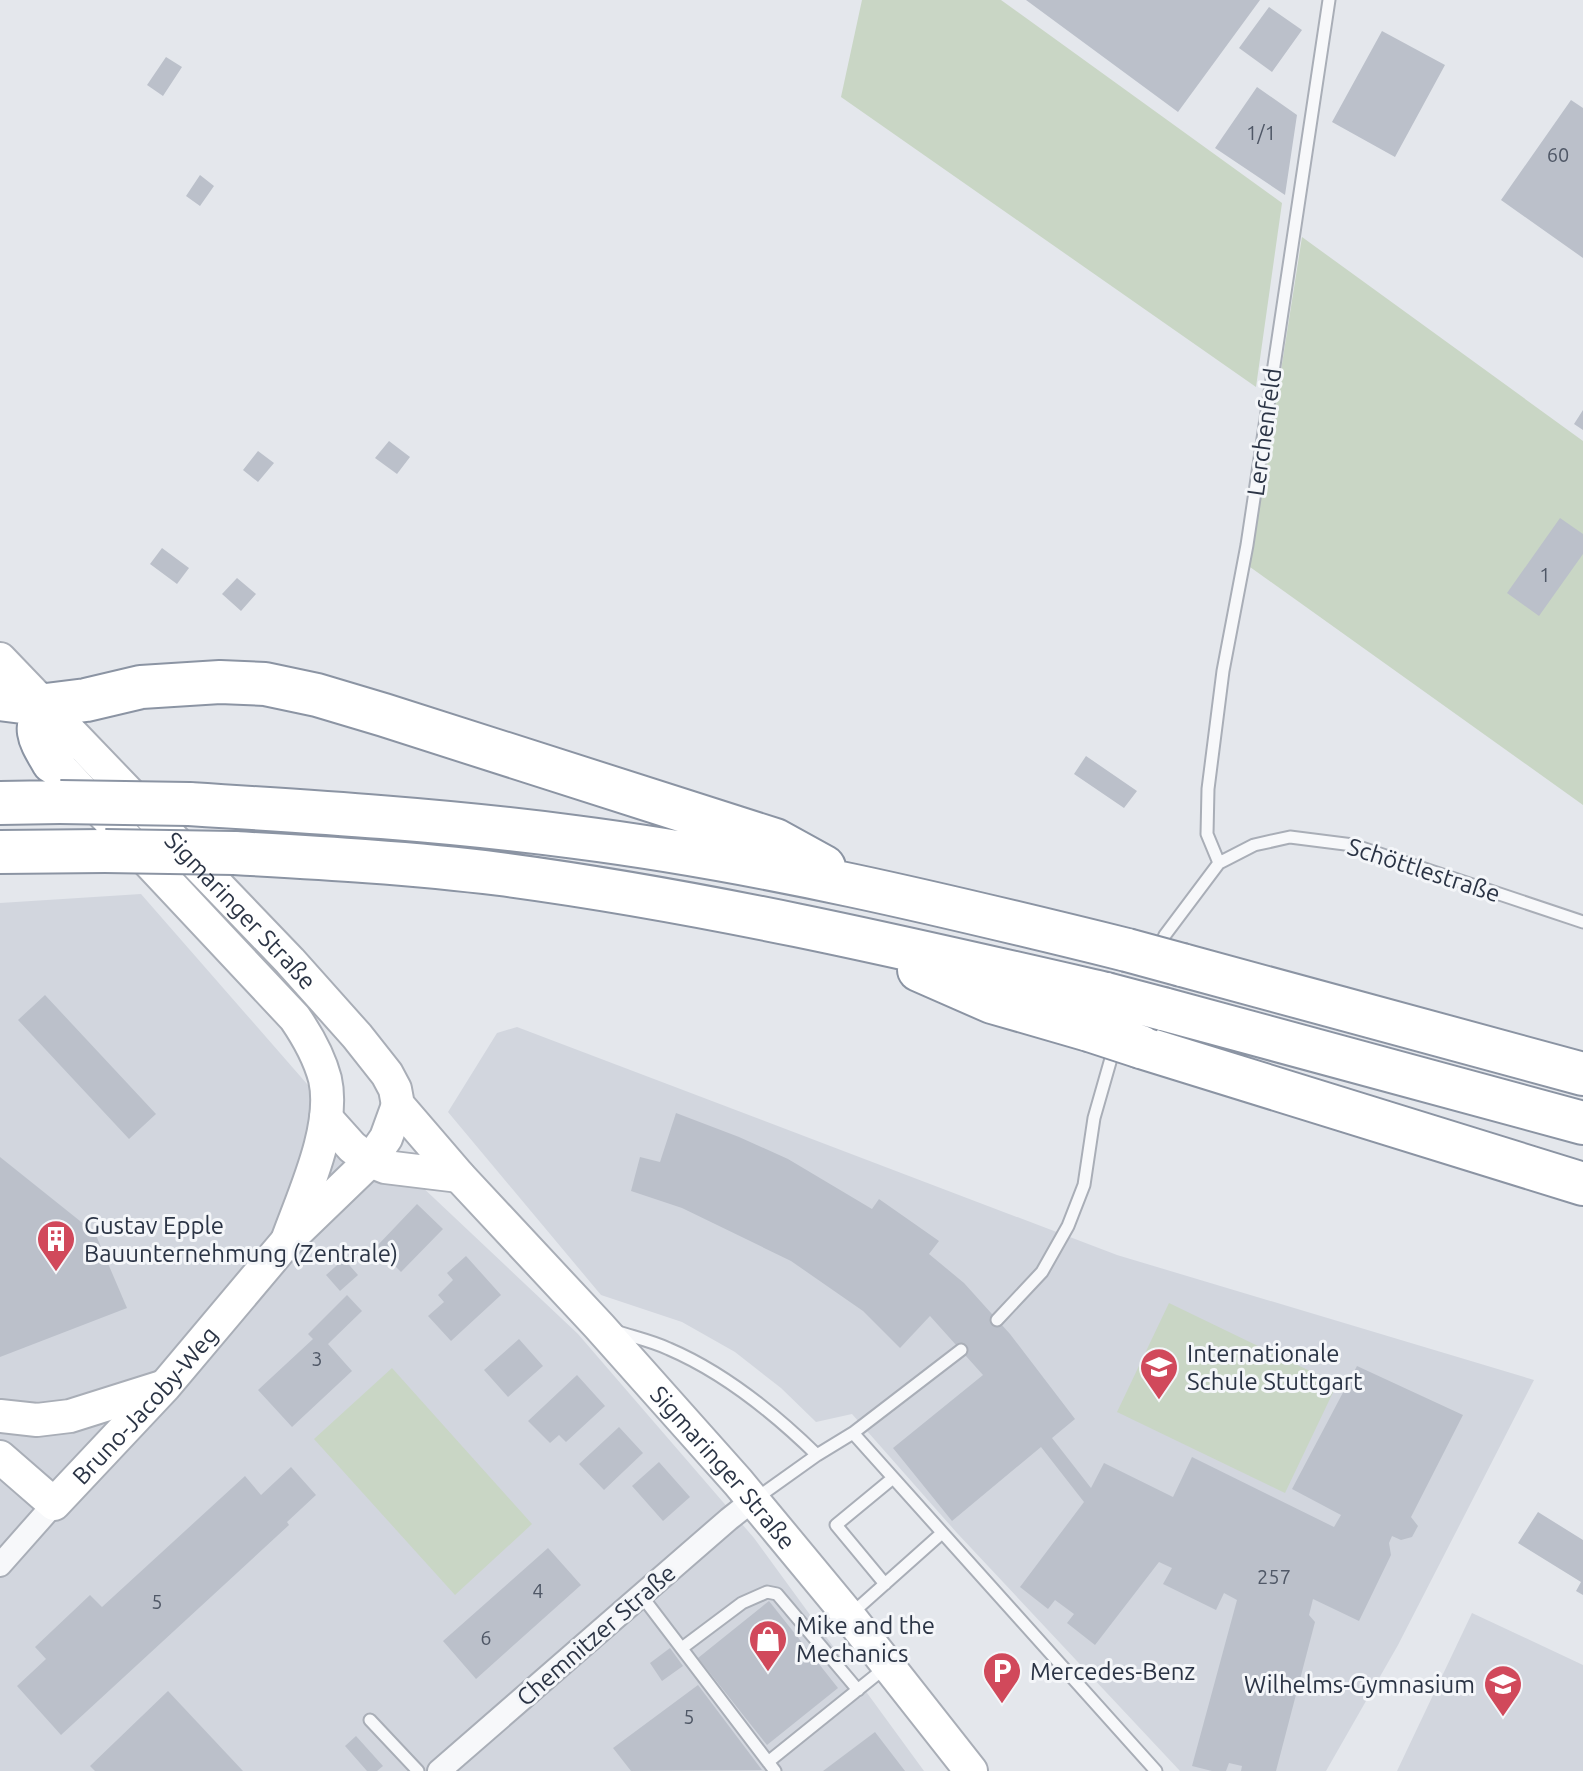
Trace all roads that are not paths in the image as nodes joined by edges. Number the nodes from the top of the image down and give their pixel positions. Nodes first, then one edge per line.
1 (1329, 0) edge
2 (0, 659) edge
3 (0, 701) edge
4 (46, 705) junction
5 (57, 782) junction
6 (0, 803) edge
7 (0, 852) edge
8 (1219, 863) junction
9 (860, 887) junction
10 (1583, 922) edge
11 (1135, 998) junction
12 (1583, 1074) edge
13 (398, 1105) junction
14 (326, 1118) junction
15 (1583, 1123) edge
16 (370, 1161) junction
17 (459, 1176) junction
18 (1583, 1184) edge
19 (287, 1241) junction
20 (997, 1320) dead end
21 (599, 1326) junction
22 (961, 1350) dead end
23 (165, 1386) junction
24 (0, 1416) edge
25 (853, 1433) junction
26 (817, 1455) junction
27 (0, 1457) edge
28 (893, 1478) junction
29 (753, 1500) junction
30 (54, 1504) junction
31 (942, 1533) junction
32 (0, 1565) edge
33 (885, 1584) junction
34 (641, 1595) junction
35 (849, 1616) junction
36 (682, 1648) junction
37 (888, 1666) junction
38 (858, 1690) junction
39 (370, 1720) dead end
40 (772, 1767) edge
41 (418, 1771) edge
42 (439, 1771) edge
43 (971, 1771) edge
44 (1156, 1771) edge

1 - 8 lane, Lerchenfeld
2 - 4 main road, Sigmaringer Straße
3 - 4 highway
3 - 5 main road, Sigmaringer Straße
4 - 5 highway
4 - 9 highway
4 - 13 main road, Sigmaringer Straße
5 - 6 highway
5 - 9 highway, bridge
5 - 14 main road, Sigmaringer Straße
7 - 11 highway, bridge
8 - 10 lane, Schöttlestraße
8 - 11 lane, Schöttlestraße
9 - 11 highway
11 - 12 highway
11 - 15 highway
11 - 18 highway
11 - 20 lane, Schöttlestraße
13 - 16 main road, Bruno-Jacoby-Weg
13 - 17 main road, Sigmaringer Straße
14 - 16 main road
14 - 19 main road, Bruno-Jacoby-Weg
16 - 17 main road
16 - 19 main road, Bruno-Jacoby-Weg
17 - 21 main road, Sigmaringer Straße
19 - 23 main road, Bruno-Jacoby-Weg
21 - 26 lane
21 - 29 main road, Sigmaringer Straße
22 - 25 lane
23 - 24 main road
23 - 30 main road, Bruno-Jacoby-Weg
25 - 26 lane
25 - 28 lane
26 - 29 lane
27 - 30 main road
28 - 31 lane
28 - 33 lane
29 - 34 street, Chemnitzer Straße
29 - 35 main road, Sigmaringer Straße
30 - 32 street, Bruno-Jacoby-Weg
31 - 33 lane
31 - 44 lane
33 - 35 lane
34 - 36 lane
34 - 42 street, Chemnitzer Straße
35 - 37 main road, Sigmaringer Straße
36 - 38 lane
36 - 40 lane
37 - 38 lane
37 - 43 main road, Sigmaringer Straße
38 - 40 lane
39 - 41 lane

